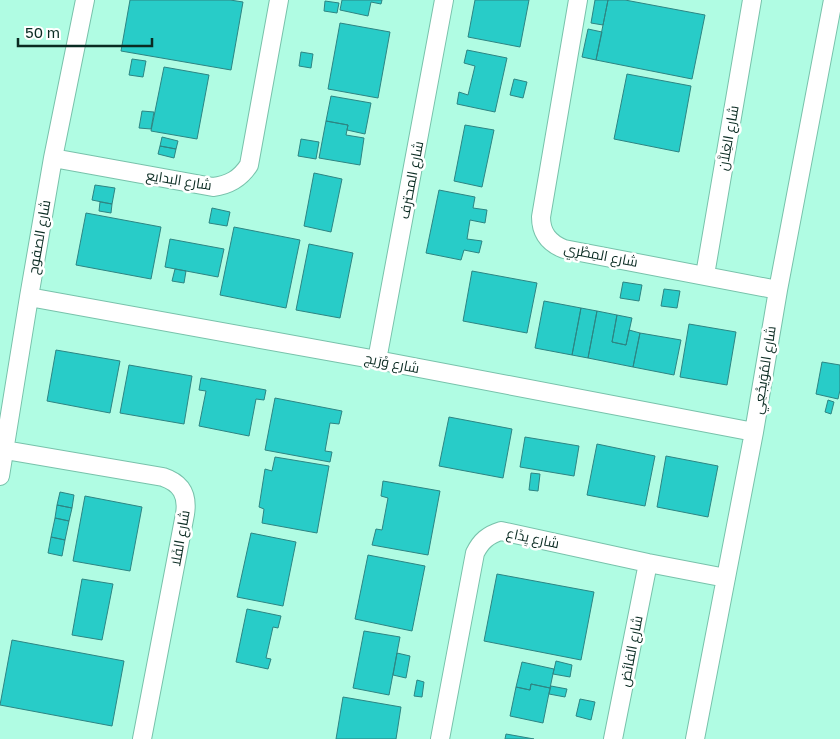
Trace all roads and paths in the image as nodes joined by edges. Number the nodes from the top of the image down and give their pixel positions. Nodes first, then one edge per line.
1 (85, 0) edge
2 (279, 0) edge
3 (444, 0) edge
4 (578, 0) edge
5 (752, 0) edge
6 (833, 0) edge
7 (54, 158) junction
8 (705, 275) junction
9 (778, 290) junction
10 (29, 297) junction
11 (377, 360) junction
12 (754, 432) junction
13 (5, 450) junction
14 (0, 476) edge
15 (648, 563) junction
16 (726, 578) junction
17 (142, 739) edge
18 (440, 739) edge
19 (613, 739) edge
20 (695, 739) edge

1 - 7 street, شارع الصفوح
2 - 7 street, شارع البدايع
3 - 11 street, شارع المحترف
4 - 8 street, شارع المِطْرِي
5 - 8 street, شارع الغِلاَّن
6 - 9 street, شارع المُوَيجْعِي
7 - 10 street, شارع الصفوح
8 - 9 street, شارع المِطْرِي
9 - 12 street, شارع المُوَيجْعِي
10 - 11 street, شارع وْرَيج
10 - 13 street, شارع الصفوح
11 - 12 street, شارع وْرَيج
12 - 16 street, شارع المُوَيجْعِي
13 - 14 street, شارع الصفوح
13 - 17 street, شارع الفَلا
15 - 16 street, شارع يِذَاع
15 - 18 street, شارع يِذَاع
15 - 19 street, شارع الفائض
16 - 20 street, شارع المُوَيجْعِي

